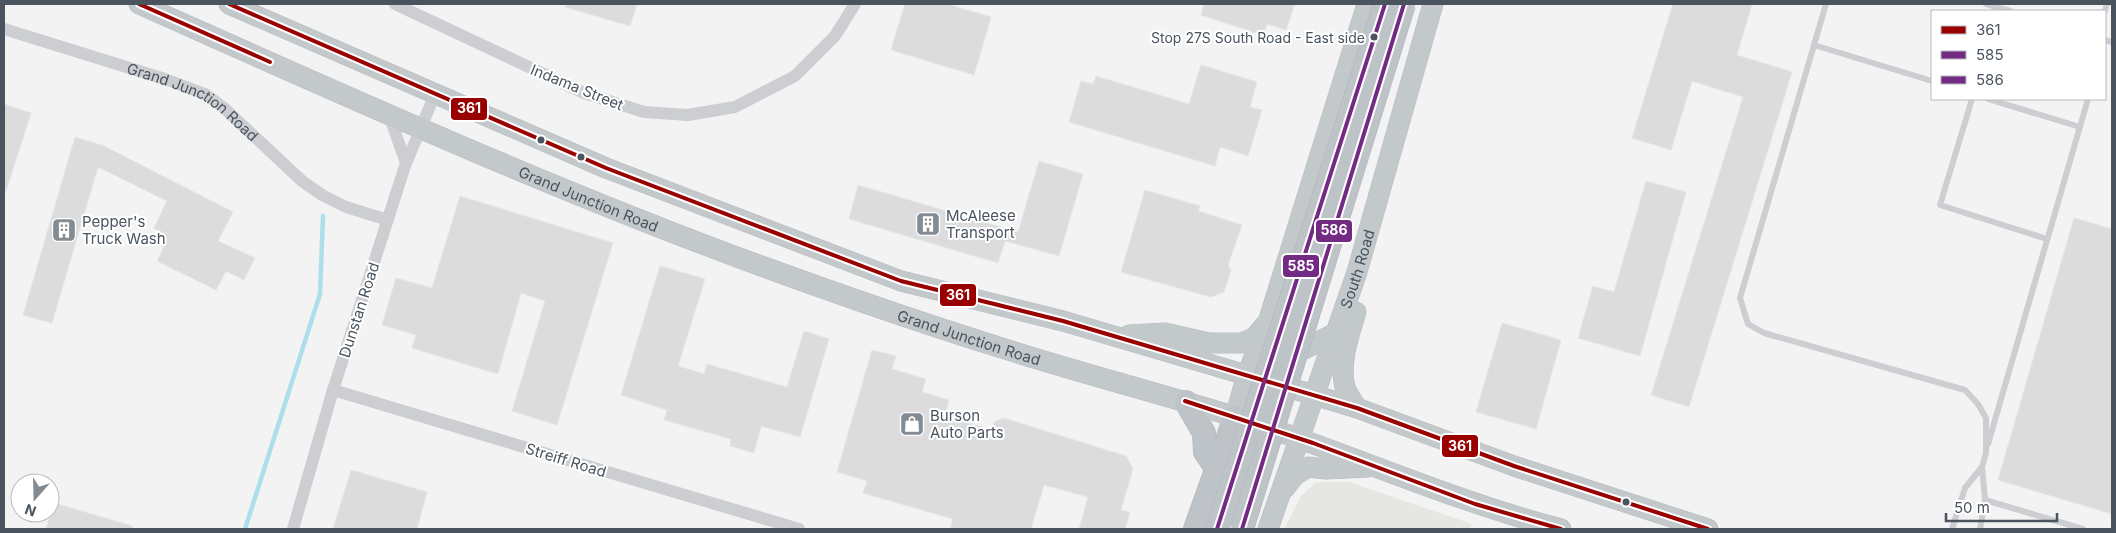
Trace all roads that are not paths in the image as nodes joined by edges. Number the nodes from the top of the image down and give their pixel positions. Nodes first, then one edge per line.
1 (139, 4) edge
2 (228, 4) edge
3 (395, 4) edge
4 (855, 4) edge
5 (1367, 4) edge
6 (1385, 4) edge
7 (1404, 4) edge
8 (1433, 4) edge
9 (1826, 4) edge
10 (1986, 4) edge
11 (1998, 10) edge
12 (4, 29) edge
13 (1814, 45) junction
14 (1931, 82) edge
15 (435, 94) junction
16 (1972, 100) edge
17 (1991, 100) edge
18 (2088, 100) edge
19 (388, 115) junction
20 (2080, 127) junction
21 (421, 129) junction
22 (406, 164) junction
23 (388, 220) junction
24 (2047, 239) junction
25 (1357, 272) junction
26 (1269, 319) junction
27 (1336, 333) junction
28 (1115, 336) junction
29 (1247, 375) junction
30 (333, 390) junction
31 (1314, 395) junction
32 (1186, 402) junction
33 (1357, 408) junction
34 (1235, 417) junction
35 (1300, 438) junction
36 (1986, 453) junction
37 (1378, 467) junction
38 (1982, 467) junction
39 (1216, 468) junction
40 (1985, 500) junction
41 (1275, 505) junction
42 (292, 529) edge
43 (799, 529) edge
44 (1195, 529) edge
45 (1217, 529) edge
46 (1242, 529) edge
47 (1268, 529) edge
48 (1561, 529) edge
49 (1708, 529) edge
50 (1952, 529) edge
51 (1980, 529) edge
52 (2083, 529) edge

1 - 19 highway, Grand Junction Road
2 - 15 highway
3 - 4 street, Indama Street
5 - 26 highway
6 - 45 highway, bridge
7 - 46 highway, bridge
8 - 25 highway, South Road
9 - 13 lane
10 - 11 lane
12 - 23 street, Grand Junction Road
13 - 14 lane
13 - 36 lane
15 - 21 street, Dunstan Road
15 - 28 highway
16 - 24 lane
17 - 20 lane
18 - 20 lane
19 - 21 highway, Grand Junction Road
19 - 22 street
20 - 24 lane
21 - 22 street, Dunstan Road
21 - 32 highway, Grand Junction Road
22 - 23 street, Dunstan Road
23 - 30 street, Dunstan Road
24 - 36 lane
25 - 27 highway, South Road
25 - 33 highway
26 - 27 highway
26 - 28 highway
26 - 29 highway
27 - 31 highway, South Road
28 - 29 highway
29 - 31 highway
29 - 34 highway
30 - 42 street, Dunstan Road
30 - 43 street, Streiff Road
31 - 33 highway
31 - 35 highway, South Road
32 - 34 highway, Grand Junction Road
32 - 39 highway
33 - 49 highway
34 - 35 highway, Grand Junction Road
34 - 39 highway
35 - 37 highway, Grand Junction Road
35 - 41 highway, South Road
36 - 38 lane
37 - 41 highway
37 - 48 highway, Grand Junction Road
38 - 40 lane
38 - 50 lane
39 - 44 highway
40 - 51 lane
40 - 52 lane
41 - 47 highway, South Road

